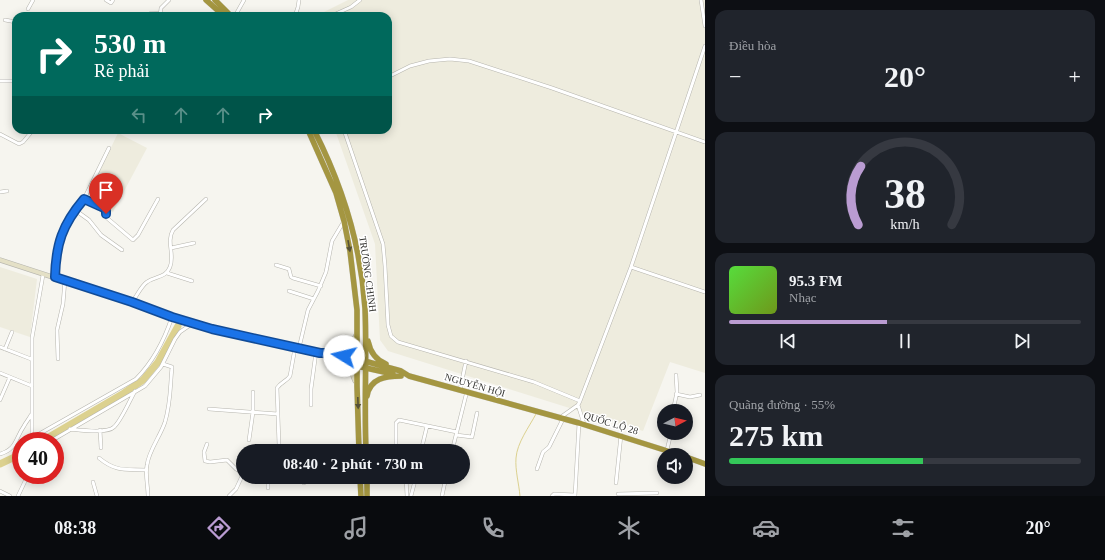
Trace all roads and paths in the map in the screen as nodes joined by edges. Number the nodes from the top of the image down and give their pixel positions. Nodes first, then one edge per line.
1 (33, 0) edge
2 (106, 0) edge
3 (113, 0) edge
4 (169, 0) edge
5 (206, 0) edge
6 (215, 0) edge
7 (244, 0) edge
8 (298, 0) edge
9 (360, 0) edge
10 (701, 0) edge
11 (28, 9) dead end
12 (160, 12) edge
13 (217, 12) edge
14 (227, 12) edge
15 (237, 12) edge
16 (296, 12) edge
17 (339, 12) edge
18 (4, 20) dead end
19 (12, 21) edge
20 (705, 26) edge
21 (705, 46) edge
22 (392, 75) edge
23 (12, 81) edge
24 (0, 82) edge
25 (676, 132) junction
26 (0, 134) edge
27 (30, 134) edge
28 (310, 134) edge
29 (316, 134) edge
30 (345, 134) edge
31 (705, 142) edge
32 (109, 148) dead end
33 (7, 191) dead end
34 (0, 192) edge
35 (84, 199) junction
36 (158, 199) dead end
37 (206, 199) dead end
38 (75, 210) junction
39 (344, 221) junction
40 (194, 243) dead end
41 (171, 248) junction
42 (122, 250) dead end
43 (0, 260) edge
44 (276, 264) dead end
45 (631, 267) junction
46 (167, 273) junction
47 (43, 275) junction
48 (55, 277) junction
49 (65, 280) junction
50 (192, 281) dead end
51 (321, 286) junction
52 (289, 291) dead end
53 (705, 292) edge
54 (314, 299) junction
55 (132, 302) junction
56 (172, 317) junction
57 (193, 323) junction
58 (365, 328) junction
59 (358, 329) junction
60 (12, 332) dead end
61 (0, 347) edge
62 (297, 348) junction
63 (5, 349) junction
64 (318, 353) junction
65 (331, 353) junction
66 (31, 359) junction
67 (58, 359) dead end
68 (357, 359) junction
69 (366, 361) junction
70 (340, 362) junction
71 (466, 362) junction
72 (163, 364) junction
73 (357, 366) junction
74 (366, 368) junction
75 (0, 373) edge
76 (401, 374) junction
77 (676, 375) dead end
78 (10, 377) junction
79 (32, 386) junction
80 (357, 386) junction
81 (460, 390) junction
82 (135, 391) junction
83 (467, 391) junction
84 (253, 392) dead end
85 (676, 394) junction
86 (700, 396) dead end
87 (0, 400) edge
88 (579, 403) junction
89 (311, 404) dead end
90 (674, 404) edge
91 (364, 408) junction
92 (209, 409) dead end
93 (253, 412) junction
94 (536, 412) joint
95 (477, 413) dead end
96 (278, 414) junction
97 (32, 415) junction
98 (561, 418) junction
99 (578, 423) junction
100 (585, 425) junction
101 (427, 426) junction
102 (70, 429) junction
103 (100, 430) junction
104 (32, 432) edge
105 (44, 432) edge
106 (64, 433) edge
107 (456, 434) junction
108 (621, 436) junction
109 (249, 440) dead end
110 (206, 444) dead end
111 (278, 444) edge
112 (359, 444) edge
113 (366, 444) edge
114 (396, 444) edge
115 (423, 444) edge
116 (454, 444) edge
117 (101, 448) dead end
118 (660, 448) edge
119 (0, 454) edge
120 (99, 458) dead end
121 (693, 460) edge
122 (705, 464) edge
123 (236, 469) edge
124 (146, 470) junction
125 (537, 470) dead end
126 (93, 482) dead end
127 (616, 483) dead end
128 (24, 484) edge
129 (238, 484) edge
130 (268, 484) edge
131 (360, 484) edge
132 (367, 484) edge
133 (406, 484) edge
134 (414, 484) edge
135 (445, 484) edge
136 (268, 488) dead end
137 (0, 491) edge
138 (657, 493) dead end
139 (618, 494) dead end
140 (575, 495) edge
141 (10, 496) edge
142 (18, 496) edge
143 (97, 496) edge
144 (148, 496) edge
145 (229, 496) edge
146 (361, 496) edge
147 (367, 496) edge
148 (407, 496) edge
149 (411, 496) edge
150 (442, 496) edge
151 (552, 496) edge

1 - 11 street
2 - 3 street
4 - 12 street
5 - 13 highway
6 - 14 highway
7 - 15 street
8 - 16 street
9 - 17 street
10 - 20 street
18 - 19 street
21 - 25 street
22 - 25 street
23 - 24 street
25 - 31 street
25 - 45 street
26 - 27 street
28 - 39 highway, TRƯỜNG CHINH
29 - 58 highway, TRƯỜNG CHINH
30 - 71 street
32 - 35 street
33 - 34 street
35 - 36 street
35 - 38 street
37 - 41 street
38 - 42 street
38 - 48 street
39 - 51 street
39 -> 59 highway, TRƯỜNG CHINH
40 - 41 street
41 - 46 street
43 - 47 street, NGUYỄN HỘI
44 - 51 street
45 - 53 street
45 - 88 street
46 - 50 street
46 - 55 street
47 - 48 street, NGUYỄN HỘI
47 - 66 street
48 - 49 street, NGUYỄN HỘI
49 - 55 street, NGUYỄN HỘI
49 - 67 street
51 - 54 street
52 - 54 street
54 - 62 street
55 - 56 street, NGUYỄN HỘI
56 - 57 street, NGUYỄN HỘI
56 - 105 street
57 - 62 street, NGUYỄN HỘI
57 - 72 street
58 - 69 highway, TRƯỜNG CHINH
58 - 76 highway
59 - 65 street
59 - 68 highway, TRƯỜNG CHINH
60 - 63 street
61 - 63 street
62 - 64 street, NGUYỄN HỘI
62 - 96 street
63 - 66 street
64 - 65 street, NGUYỄN HỘI
64 - 70 street, NGUYỄN HỘI
64 - 89 street
65 - 68 street, NGUYỄN HỘI
66 - 79 street
68 - 69 highway, NGUYỄN HỘI
68 - 73 highway, TRƯỜNG CHINH
69 - 74 highway, TRƯỜNG CHINH
69 - 76 highway, NGUYỄN HỘI
70 - 73 street, NGUYỄN HỘI
70 - 80 street
71 - 81 street
71 - 88 street
72 - 82 street
72 - 124 street
73 - 74 highway, NGUYỄN HỘI
73 - 80 highway, TRƯỜNG CHINH
74 - 76 highway, NGUYỄN HỘI
74 - 91 highway, TRƯỜNG CHINH
75 - 78 street
76 - 81 highway, NGUYỄN HỘI
76 - 91 highway
77 - 85 street
78 - 79 street
78 - 87 street
79 - 97 street
80 -> 112 highway, TRƯỜNG CHINH
81 - 83 highway, NGUYỄN HỘI
82 - 102 street
82 - 103 street
83 - 94 highway, NGUYỄN HỘI
83 - 107 street
84 - 93 street
85 - 86 street
85 - 90 street
88 - 98 street
88 - 100 street
91 - 113 highway, TRƯỜNG CHINH
92 - 93 street
93 - 96 street
93 - 109 street
94 - 98 highway, QUỐC LỘ 28
95 - 107 street
96 - 111 street
97 - 104 street
97 - 119 street
98 - 99 highway, QUỐC LỘ 28
98 - 125 street
99 - 100 highway, QUỐC LỘ 28
99 - 140 street
100 - 108 highway, QUỐC LỘ 28
101 - 107 street
101 - 114 street
101 - 115 street
102 - 103 street
102 - 106 street
103 - 117 street
107 - 116 street
108 - 118 highway, QUỐC LỘ 28
108 - 127 street
110 - 123 street
120 - 124 street
121 - 122 highway
124 - 144 street
126 - 143 street
128 - 142 street
129 - 145 street
130 - 136 street
131 - 146 highway
132 - 147 highway
133 - 148 street
134 - 149 street
135 - 150 street
137 - 141 street
138 - 139 street
140 - 151 street

